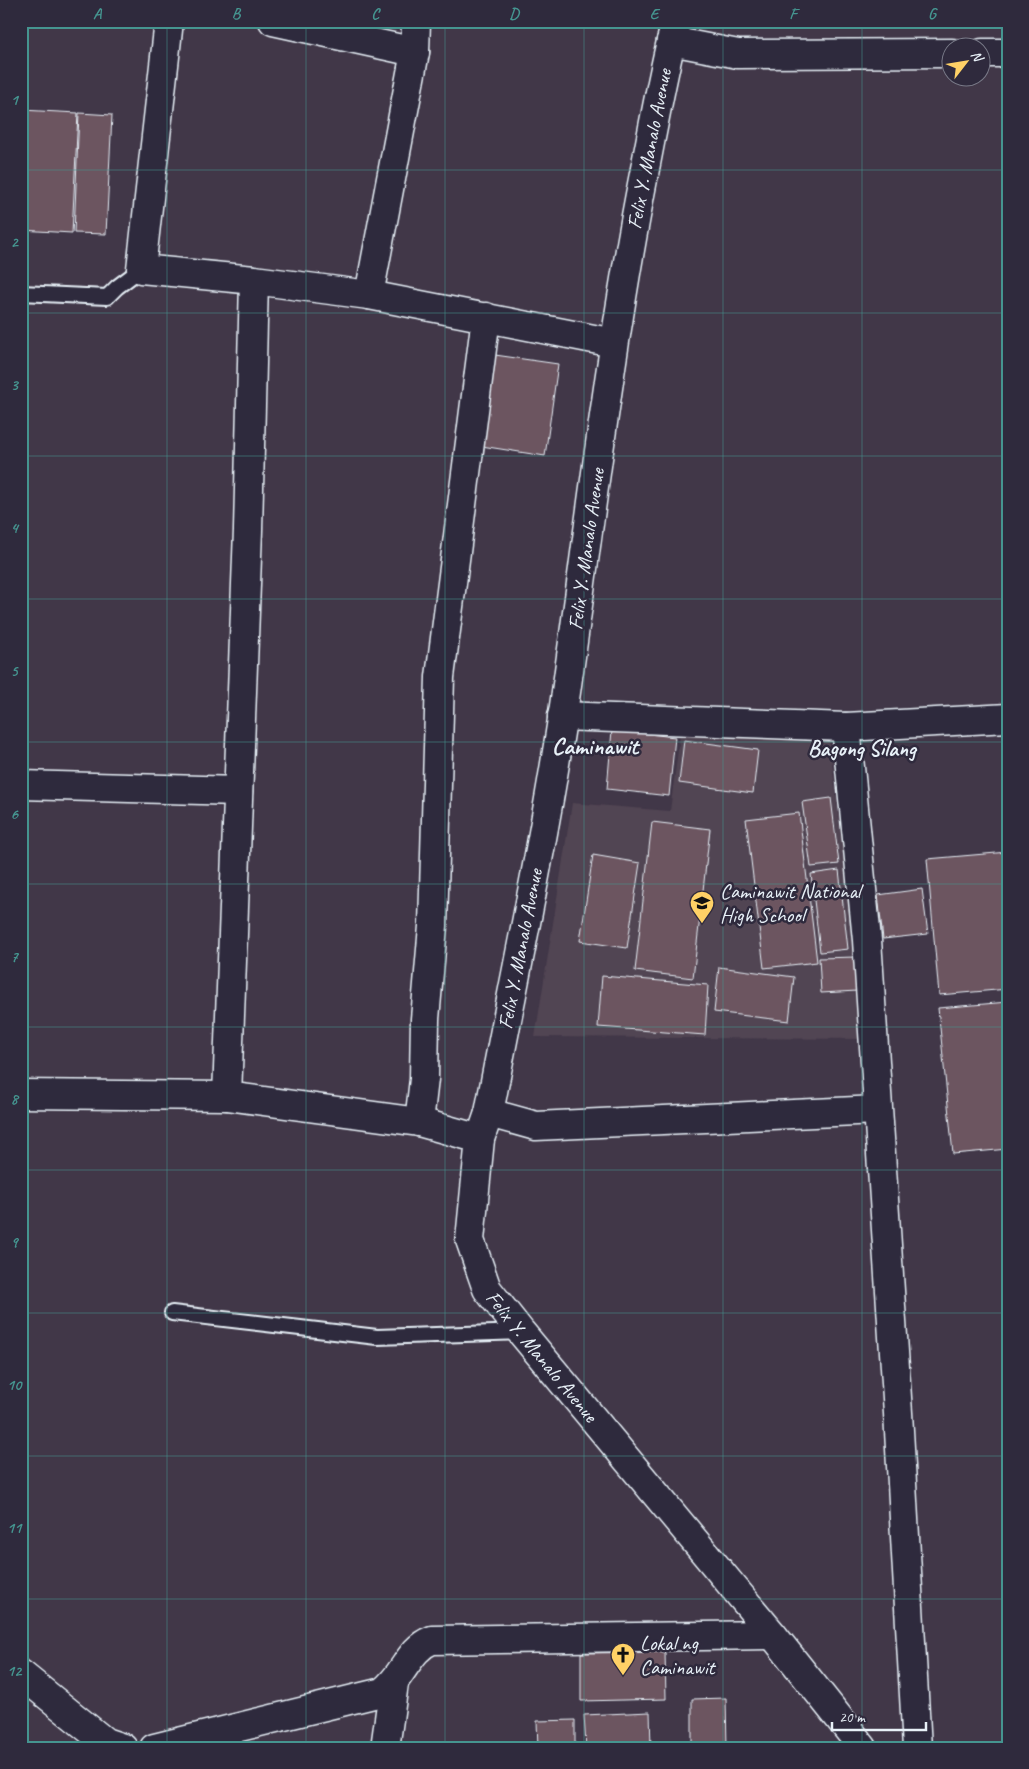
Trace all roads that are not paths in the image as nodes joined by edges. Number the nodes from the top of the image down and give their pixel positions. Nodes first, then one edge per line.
1 (168, 21) edge
2 (273, 21) edge
3 (416, 21) edge
4 (673, 31) edge
5 (414, 52) junction
6 (942, 53) edge
7 (992, 53) edge
8 (1008, 53) edge
9 (141, 270) junction
10 (254, 280) junction
11 (21, 293) edge
12 (370, 295) junction
13 (486, 317) junction
14 (614, 343) junction
15 (562, 716) junction
16 (1008, 718) edge
17 (846, 727) junction
18 (21, 785) edge
19 (238, 791) junction
20 (21, 1094) edge
21 (227, 1096) junction
22 (877, 1110) junction
23 (489, 1113) junction
24 (419, 1122) junction
25 (480, 1138) junction
26 (172, 1313) dead end
27 (521, 1332) junction
28 (773, 1635) junction
29 (21, 1674) edge
30 (394, 1684) junction
31 (123, 1748) edge
32 (154, 1748) edge
33 (385, 1748) edge
34 (863, 1748) edge
35 (916, 1748) edge

1 - 9 street
2 - 5 street
3 - 5 street
4 - 6 street
4 - 14 street, Felix Y. Manalo Avenue
5 - 12 street
7 - 8 street
9 - 10 street
9 - 11 lane
10 - 12 street
10 - 19 street
12 - 13 street
13 - 14 street
13 - 24 street
14 - 15 street, Felix Y. Manalo Avenue
15 - 17 street
15 - 23 street, Felix Y. Manalo Avenue
16 - 17 street
17 - 22 street
18 - 19 street
19 - 21 street
20 - 21 street
21 - 24 street
22 - 23 street
22 - 35 street
23 - 25 street, Felix Y. Manalo Avenue
24 - 25 street
25 - 27 street, Felix Y. Manalo Avenue
26 - 27 lane
27 - 28 street, Felix Y. Manalo Avenue
28 - 30 street
28 - 34 street, Felix Y. Manalo Avenue
29 - 31 street
30 - 32 street
30 - 33 street

